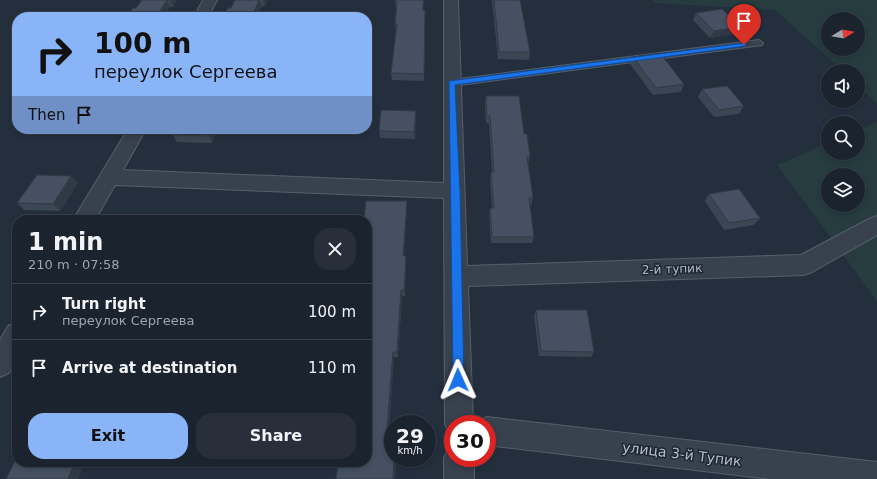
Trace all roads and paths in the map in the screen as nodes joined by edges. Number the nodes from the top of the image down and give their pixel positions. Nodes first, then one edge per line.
1 (210, 0) edge
2 (451, 0) edge
3 (204, 12) edge
4 (759, 43) dead end
5 (452, 83) junction
6 (134, 134) edge
7 (109, 177) junction
8 (456, 191) junction
9 (87, 215) edge
10 (877, 225) edge
11 (456, 276) junction
12 (459, 415) edge
13 (496, 432) edge
14 (459, 467) edge
15 (877, 477) edge
16 (460, 479) edge

1 - 3 street
2 - 5 street
4 - 5 lane
5 - 8 street
6 - 7 street
7 - 8 street
7 - 9 street
8 - 11 street
10 - 11 street, 2-й тупик
11 - 12 street
13 - 15 street, улица 3-й Тупик
14 - 16 street

